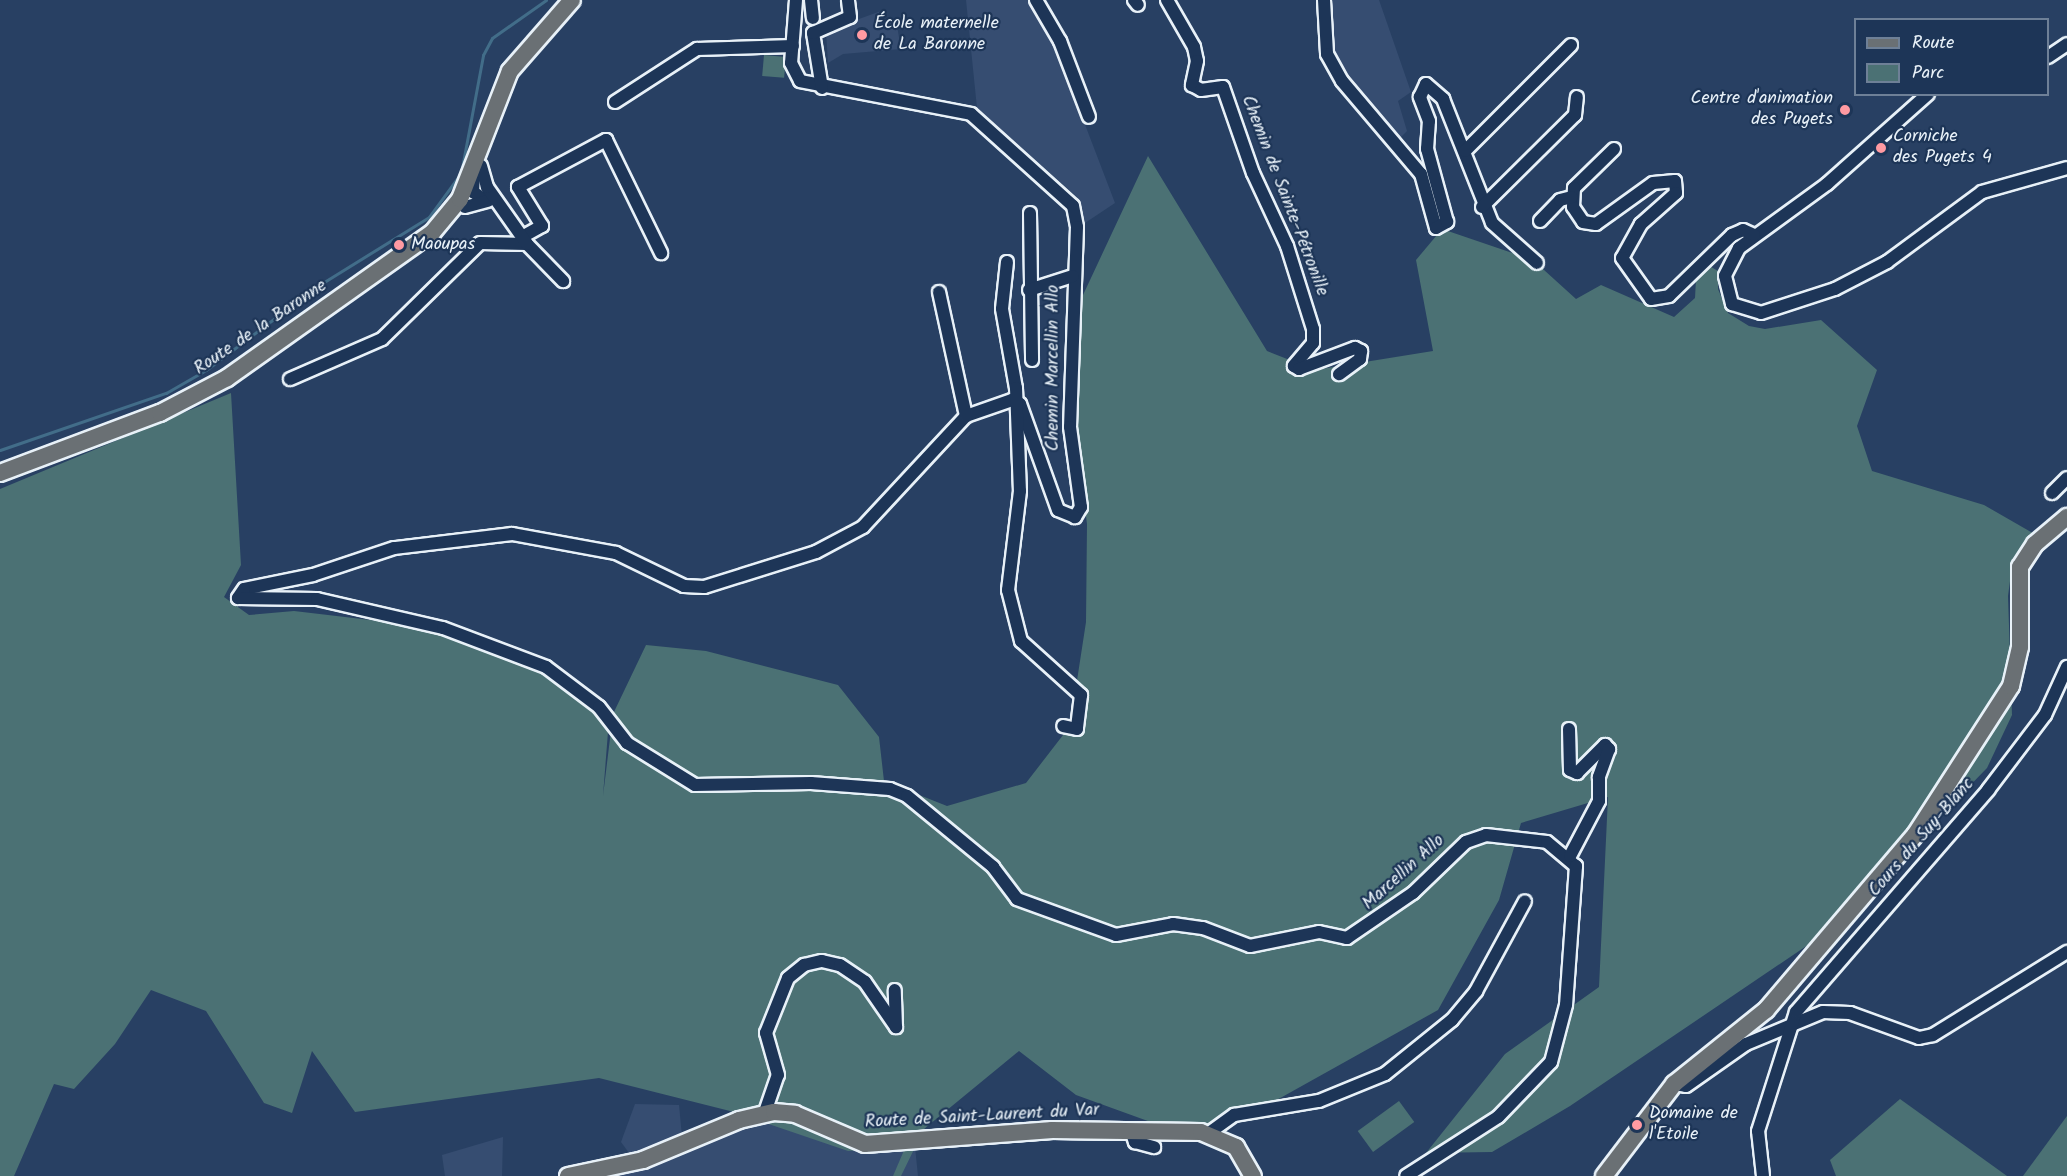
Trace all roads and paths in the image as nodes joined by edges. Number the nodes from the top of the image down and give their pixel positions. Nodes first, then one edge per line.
1 (572, 0) edge
2 (796, 0) edge
3 (811, 0) edge
4 (849, 0) edge
5 (1036, 0) edge
6 (1167, 0) edge
7 (1324, 0) edge
8 (813, 18) dead end
9 (2067, 44) edge
10 (1571, 45) dead end
11 (793, 46) junction
12 (2049, 56) edge
13 (822, 88) junction
14 (1926, 96) edge
15 (1577, 97) dead end
16 (615, 102) dead end
17 (1089, 117) dead end
18 (1614, 149) dead end
19 (1465, 151) junction
20 (478, 162) junction
21 (2067, 168) edge
22 (474, 194) junction
23 (1572, 197) junction
24 (1482, 207) junction
25 (1030, 213) dead end
26 (1540, 221) dead end
27 (1754, 235) junction
28 (525, 240) junction
29 (661, 253) dead end
30 (1007, 261) dead end
31 (1538, 263) dead end
32 (1073, 276) junction
33 (563, 281) dead end
34 (1029, 290) junction
35 (939, 292) dead end
36 (1032, 360) dead end
37 (1339, 374) dead end
38 (290, 379) dead end
39 (1012, 400) junction
40 (966, 416) junction
41 (0, 473) edge
42 (2067, 478) edge
43 (2052, 494) dead end
44 (2067, 517) edge
45 (2067, 668) edge
46 (1063, 726) dead end
47 (1569, 729) dead end
48 (1570, 856) junction
49 (1525, 901) dead end
50 (2067, 952) edge
51 (895, 990) dead end
52 (1791, 1023) junction
53 (1674, 1084) junction
54 (765, 1112) junction
55 (1131, 1130) junction
56 (1209, 1133) junction
57 (1154, 1147) dead end
58 (568, 1176) edge
59 (1253, 1176) edge
60 (1406, 1176) edge
61 (1604, 1176) edge
62 (1763, 1176) edge

1 - 20 main road, Route de la Baronne
2 - 11 street, Chemin Marcellin Allo
3 - 8 street
4 - 13 street
5 - 17 street
6 - 37 street, Chemin de Sainte-Pétronille
7 - 19 street
9 - 12 street
10 - 19 street
11 - 13 street, Chemin Marcellin Allo
11 - 16 street
13 - 32 street, Chemin Marcellin Allo
14 - 27 street
15 - 24 street
18 - 23 street
19 - 24 street
20 - 22 main road, Route de la Baronne
20 - 22 street
21 - 27 street
22 - 28 street
22 - 41 main road, Route de la Baronne
23 - 26 street
23 - 27 street
24 - 31 street
25 - 34 street
28 - 29 street
28 - 33 street
28 - 38 street
30 - 39 street
32 - 34 street
32 - 39 street, Chemin Marcellin Allo
34 - 36 street
35 - 40 street
39 - 40 street
39 - 46 street
40 - 48 street, Marcellin Allo
42 - 43 street
44 - 53 main road
45 - 52 street, Cours du Suy-Blanc
47 - 48 street
48 - 60 street
49 - 56 street
50 - 52 street
51 - 54 street
52 - 53 street
52 - 62 street
53 - 61 main road
54 - 55 main road, Route de Saint-Laurent du Var
54 - 58 main road, Route de Saint-Laurent du Var
55 - 56 main road, Route de Saint-Laurent du Var
55 - 57 street
56 - 59 main road, Route de Saint-Laurent du Var

